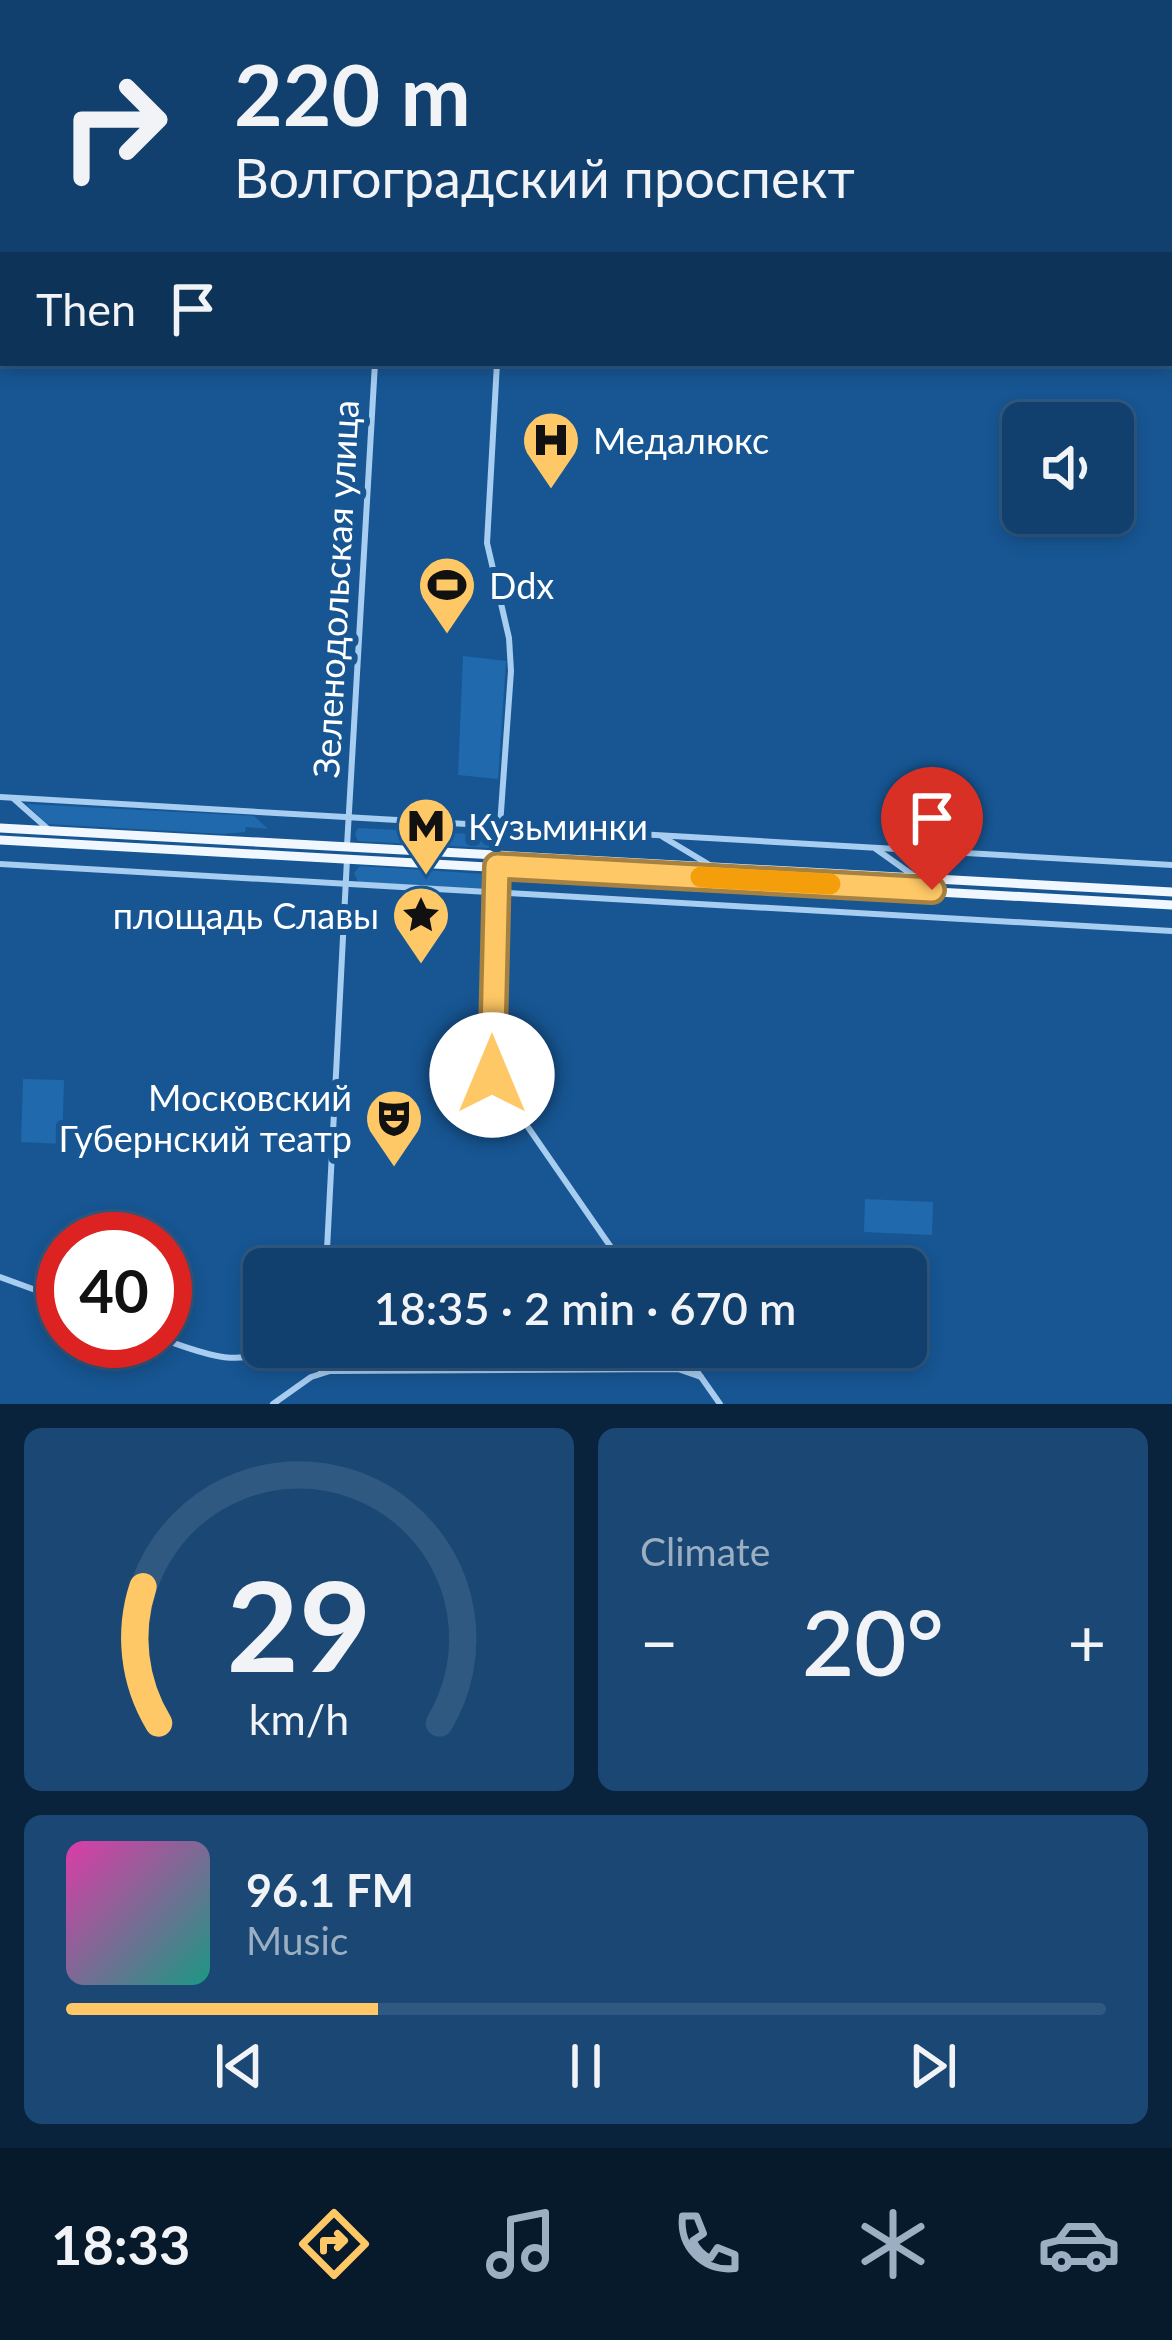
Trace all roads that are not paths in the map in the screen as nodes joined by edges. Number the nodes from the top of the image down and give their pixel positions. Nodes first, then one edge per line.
1 (375, 366) edge
2 (496, 366) edge
3 (0, 797) edge
4 (10, 797) junction
5 (349, 818) junction
6 (0, 827) edge
7 (500, 827) junction
8 (52, 830) junction
9 (657, 835) junction
10 (0, 840) edge
11 (874, 848) junction
12 (347, 854) junction
13 (498, 860) junction
14 (0, 864) edge
15 (1172, 865) edge
16 (717, 867) junction
17 (917, 878) junction
18 (346, 884) junction
19 (1172, 892) edge
20 (496, 893) junction
21 (1172, 905) edge
22 (1172, 932) edge
23 (327, 1248) edge
24 (611, 1248) edge
25 (0, 1277) edge
26 (36, 1290) edge
27 (192, 1347) edge
28 (243, 1360) edge
29 (321, 1368) edge
30 (694, 1368) edge
31 (664, 1369) joint
32 (321, 1373) junction
33 (701, 1377) junction
34 (273, 1404) edge
35 (720, 1404) edge

1 - 5 street, Зеленодольская улица
2 - 7 street
3 - 4 street
4 - 5 street
4 - 8 street
5 - 7 street
5 - 12 street, Зеленодольская улица
6 - 8 main road
7 - 9 street
7 - 13 street
8 - 12 main road
9 - 11 street
9 - 16 street
10 - 12 main road
11 - 15 street
11 - 17 street
12 - 13 main road
12 - 18 street, Зеленодольская улица
13 - 16 main road
13 - 20 street
13 - 21 main road
14 - 18 street
16 - 17 main road
17 - 19 main road
18 - 20 street
18 - 23 street
20 - 22 street
20 - 24 street
25 - 26 street
27 - 28 street
29 - 32 street
30 - 33 street
31 - 32 street
31 - 33 street
32 - 34 street
33 - 35 street

